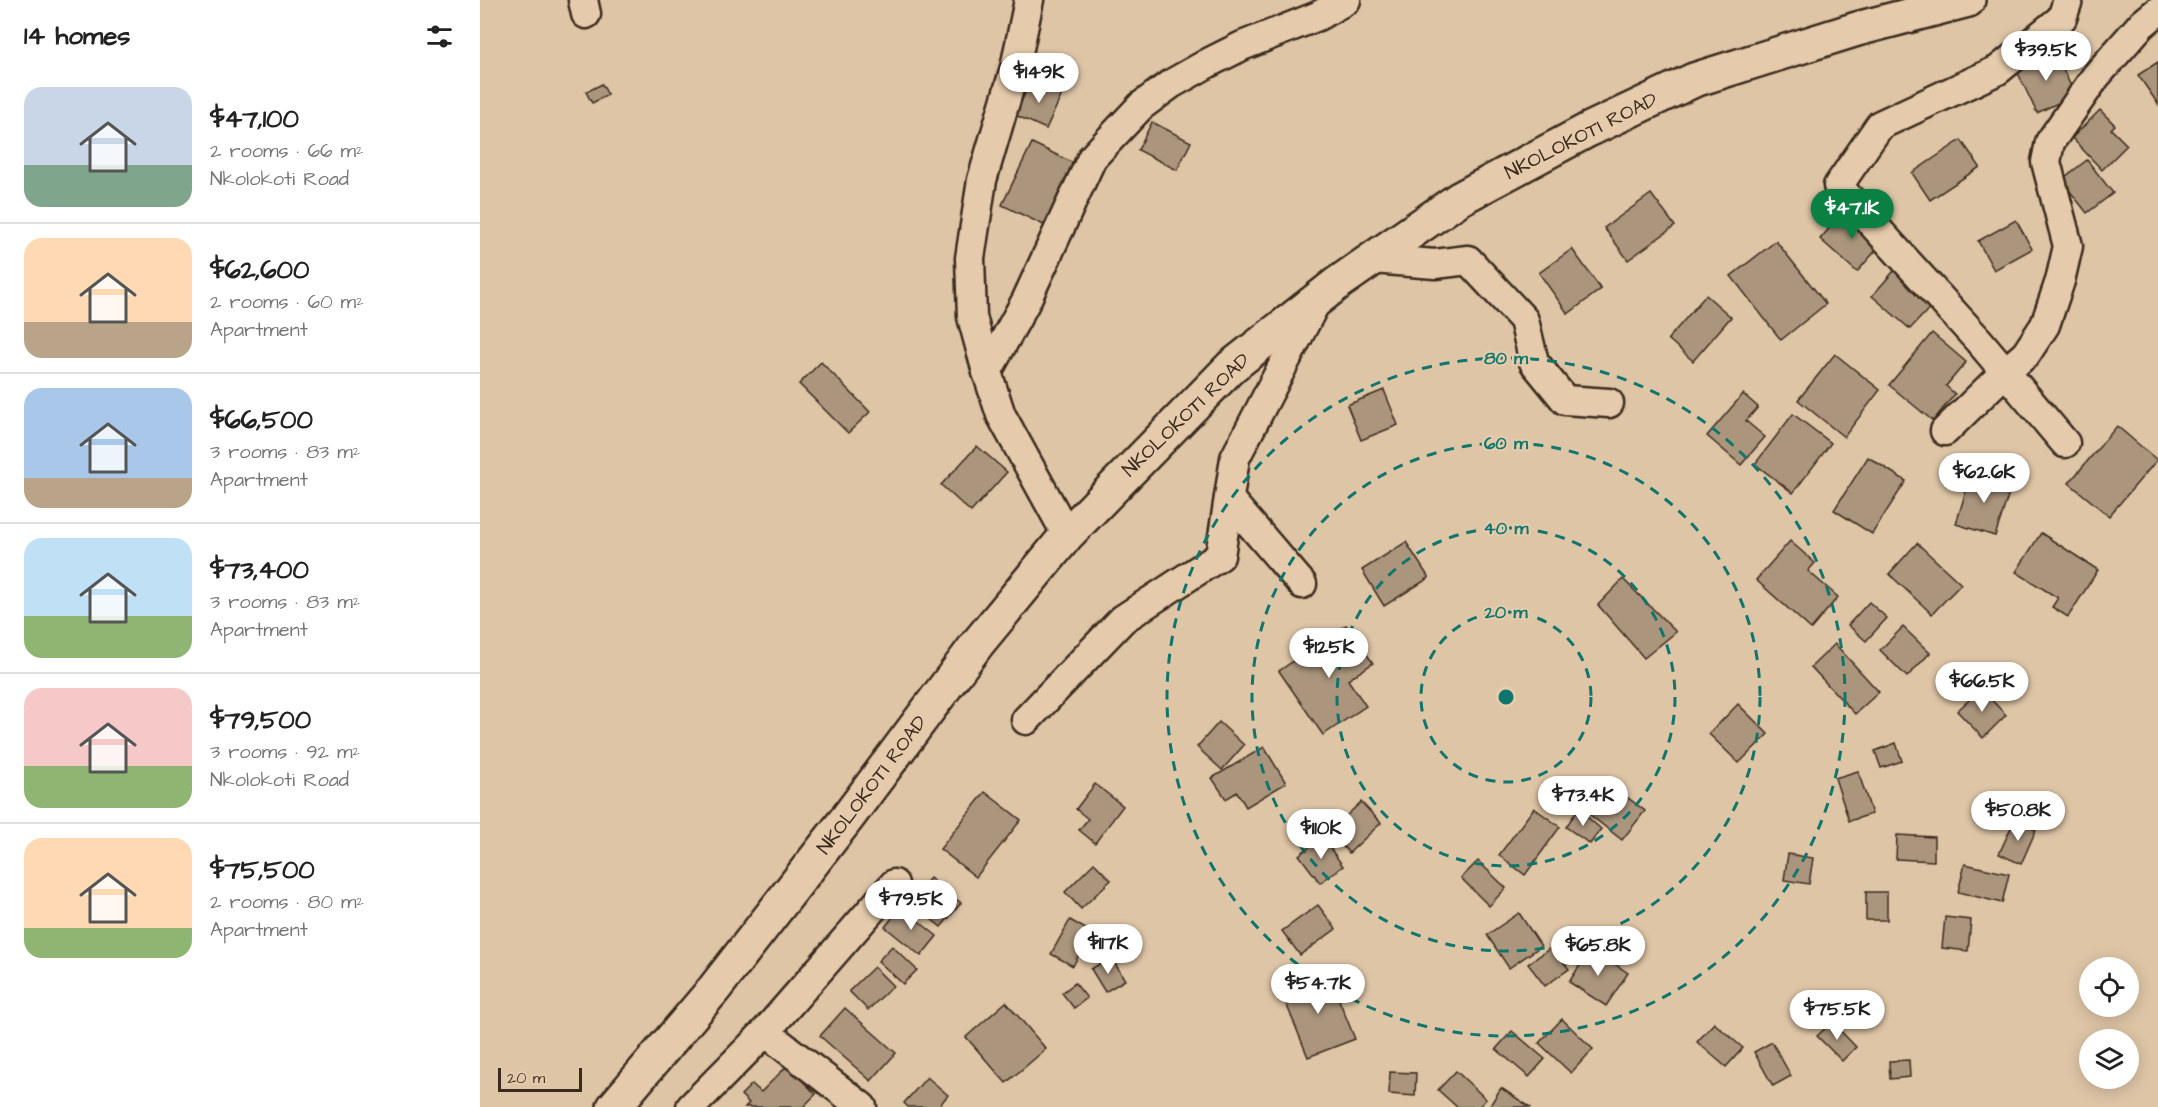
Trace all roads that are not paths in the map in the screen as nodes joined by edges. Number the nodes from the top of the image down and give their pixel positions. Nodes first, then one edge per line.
1 (1029, 0) edge
2 (1346, 0) edge
3 (1968, 0) edge
4 (2068, 0) edge
5 (2158, 11) edge
6 (1373, 259) junction
7 (1317, 300) junction
8 (987, 372) junction
9 (2005, 372) junction
10 (1609, 403) dead end
11 (1945, 431) dead end
12 (2065, 443) dead end
13 (1229, 499) junction
14 (1067, 535) junction
15 (1302, 584) dead end
16 (1026, 720) dead end
17 (894, 884) dead end
18 (765, 1032) junction
19 (614, 1107) edge
20 (691, 1107) edge
21 (862, 1107) edge

1 - 8 street
2 - 8 street
3 - 6 main road, NKOLOKOTI ROAD
4 - 9 street
5 - 9 street
6 - 7 main road, NKOLOKOTI ROAD
6 - 10 street
7 - 13 street
7 - 14 main road, NKOLOKOTI ROAD
8 - 14 street
9 - 11 street
9 - 12 street
13 - 15 street
13 - 16 street
14 - 19 main road, NKOLOKOTI ROAD
17 - 18 street
18 - 20 street
18 - 21 street

